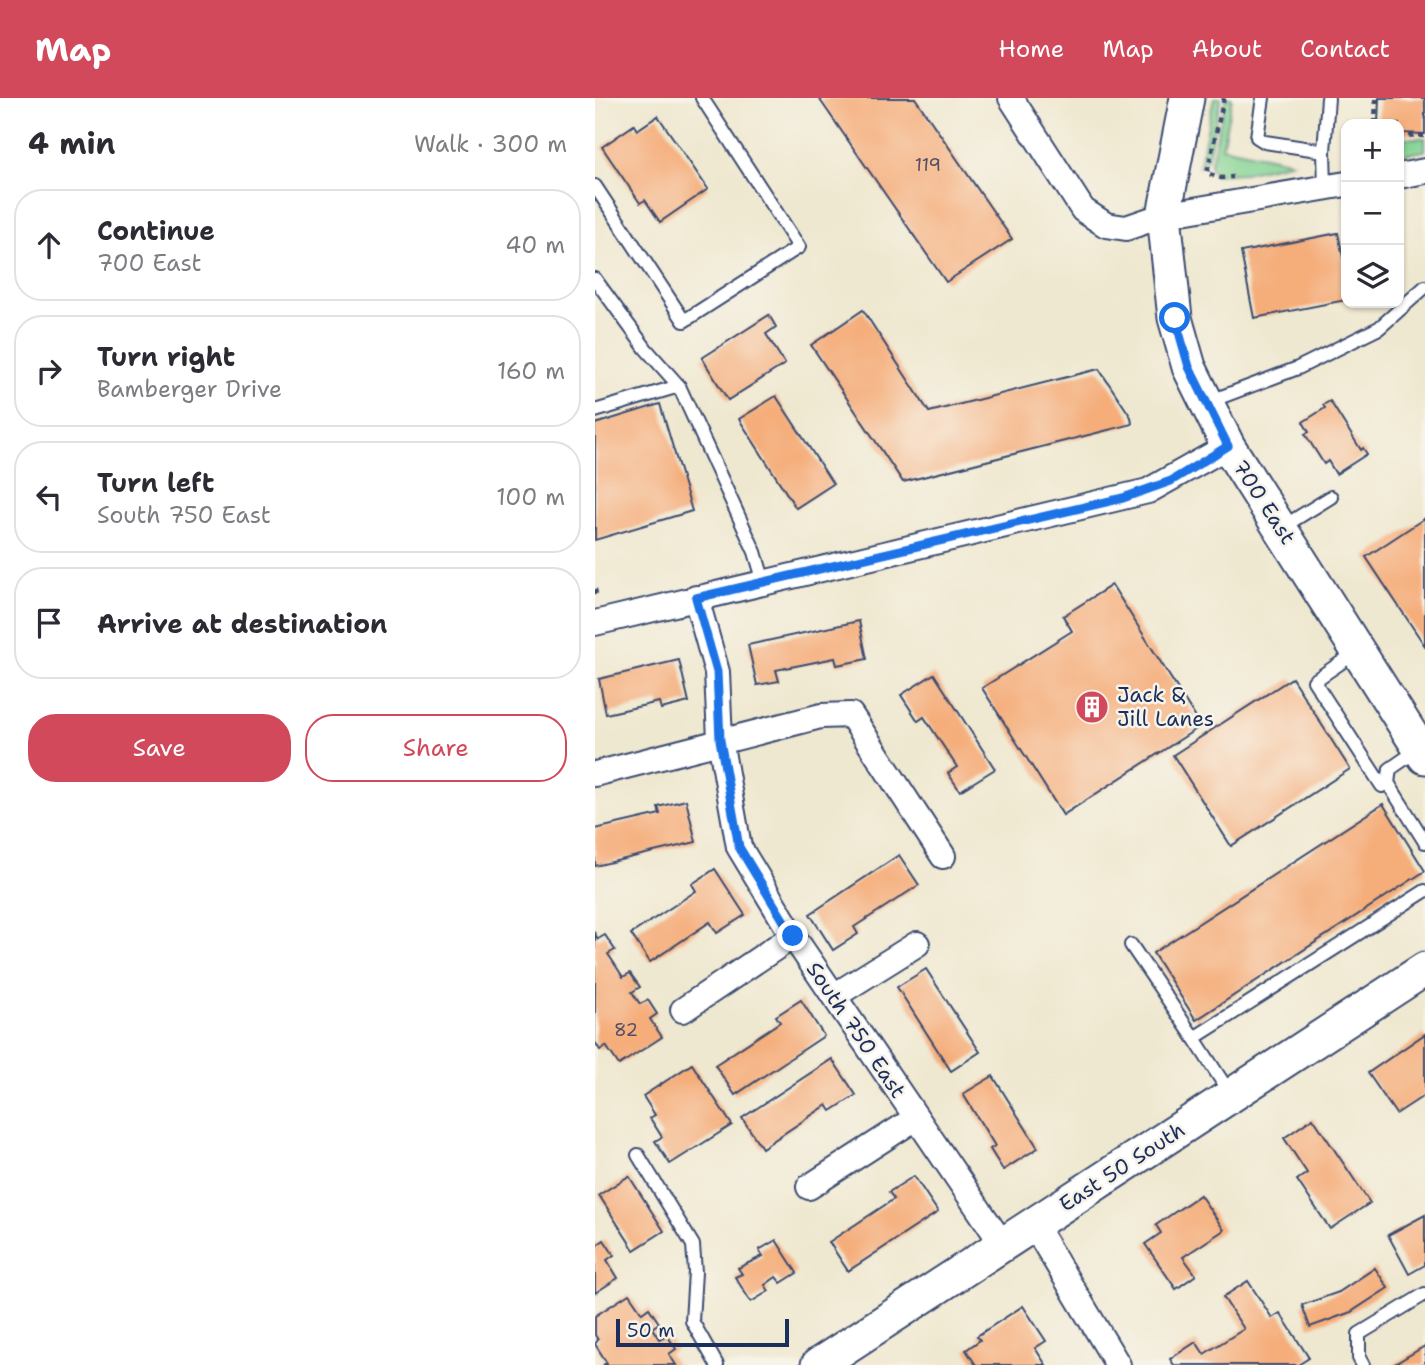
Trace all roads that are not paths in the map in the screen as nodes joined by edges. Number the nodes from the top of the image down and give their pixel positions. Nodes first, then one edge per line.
1 (702, 98) edge
2 (1011, 98) edge
3 (1187, 98) edge
4 (1263, 98) edge
5 (1328, 98) edge
6 (1324, 151) junction
7 (1425, 171) edge
8 (1404, 175) edge
9 (595, 186) edge
10 (1336, 186) edge
11 (1164, 215) junction
12 (595, 279) edge
13 (1425, 287) edge
14 (679, 386) junction
15 (1205, 403) junction
16 (595, 411) edge
17 (1228, 446) junction
18 (1331, 497) dead end
19 (1281, 528) junction
20 (764, 582) junction
21 (696, 598) junction
22 (595, 622) edge
23 (1358, 650) junction
24 (720, 740) junction
25 (1422, 753) edge
26 (595, 774) edge
27 (1388, 783) junction
28 (1425, 842) edge
29 (943, 856) dead end
30 (1425, 891) edge
31 (793, 936) junction
32 (916, 944) dead end
33 (1131, 945) dead end
34 (1425, 969) edge
35 (834, 996) junction
36 (683, 1010) dead end
37 (1193, 1038) junction
38 (1232, 1096) junction
39 (916, 1118) junction
40 (638, 1155) dead end
41 (809, 1187) dead end
42 (1034, 1224) junction
43 (1003, 1245) junction
44 (1425, 1294) edge
45 (717, 1365) edge
46 (818, 1365) edge
47 (1118, 1365) edge
48 (1363, 1365) edge

1 - 9 lane
2 - 11 street
3 - 11 street, 700 East
4 - 6 lane
5 - 6 lane
6 - 10 lane
7 - 8 street
10 - 11 street
11 - 15 street, 700 East
12 - 14 lane
13 - 15 lane
14 - 16 lane
14 - 20 lane
15 - 17 street, 700 East
17 - 19 street, 700 East
17 - 20 street
18 - 19 lane
19 - 23 street, 700 East
20 - 21 street
21 - 22 street
21 - 24 street, South 750 East
23 - 25 street, 700 East
23 - 27 lane
24 - 26 street
24 - 29 street
24 - 31 street, South 750 East
25 - 27 lane
27 - 28 lane
30 - 37 lane
31 - 35 street, South 750 East
31 - 36 street
32 - 35 street
33 - 37 lane
34 - 38 street, East 50 South
35 - 39 street, South 750 East
37 - 38 lane
38 - 42 street, East 50 South
39 - 41 street
39 - 43 street, South 750 East
40 - 45 lane
42 - 43 street, East 50 South
42 - 47 street
43 - 46 street, East 50 South
44 - 48 lane

